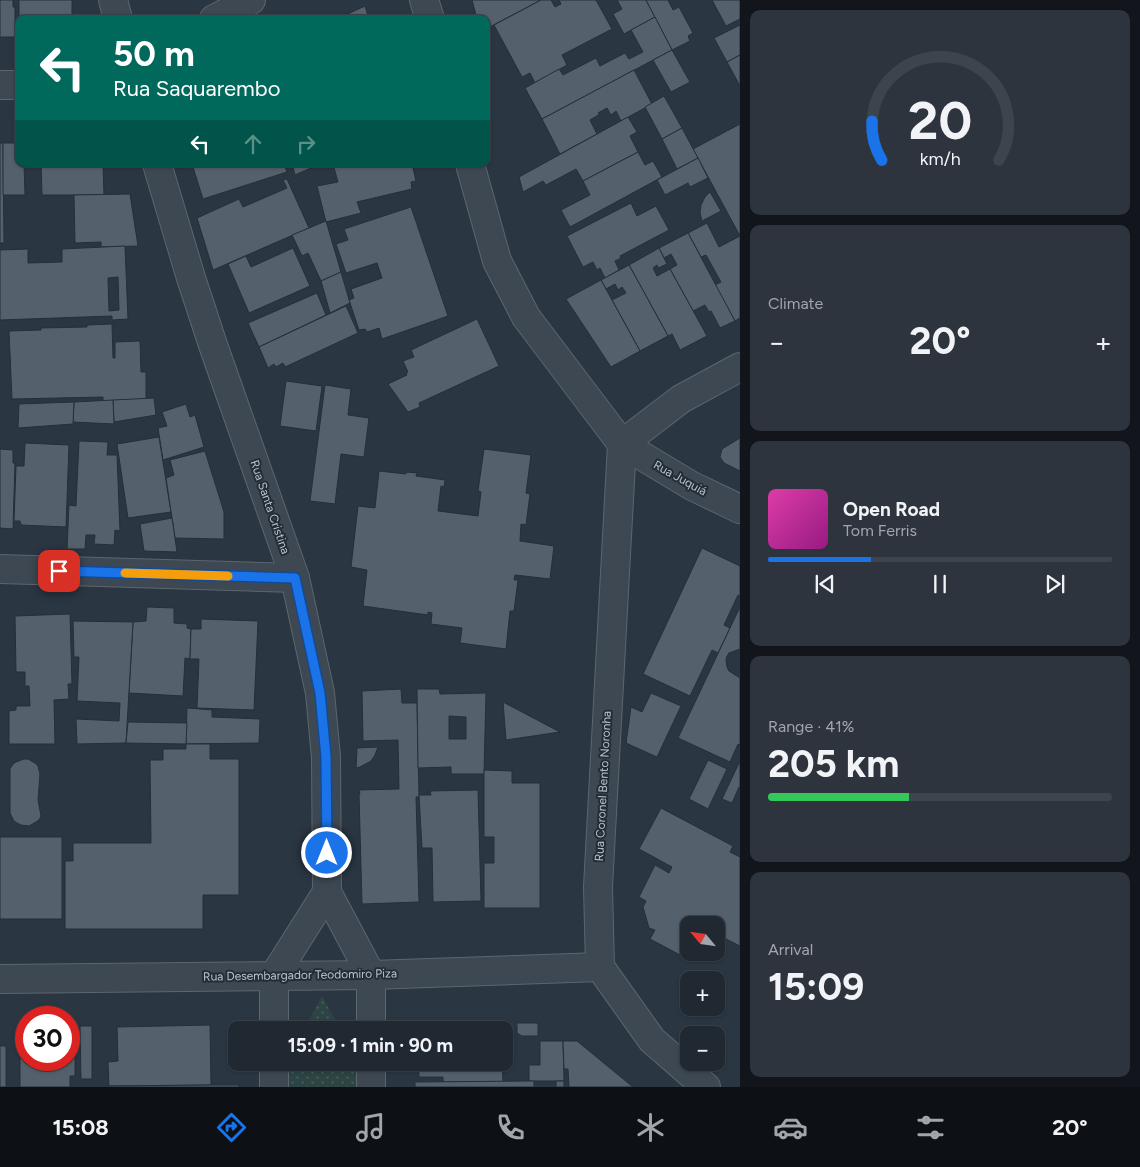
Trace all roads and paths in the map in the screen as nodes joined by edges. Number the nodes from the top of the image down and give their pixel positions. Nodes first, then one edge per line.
1 (113, 0) edge
2 (251, 0) edge
3 (424, 0) edge
4 (117, 15) edge
5 (222, 15) edge
6 (429, 15) edge
7 (0, 85) edge
8 (15, 85) edge
9 (158, 167) edge
10 (471, 167) edge
11 (740, 367) edge
12 (622, 444) junction
13 (740, 509) edge
14 (0, 569) edge
15 (295, 578) junction
16 (327, 892) junction
17 (600, 967) junction
18 (371, 975) junction
19 (274, 976) junction
20 (0, 979) edge
21 (274, 1021) edge
22 (371, 1021) edge
23 (274, 1071) edge
24 (371, 1071) edge
25 (274, 1087) edge
26 (371, 1087) edge
27 (706, 1087) edge

1 - 4 street
2 - 5 street
3 - 6 street
7 - 8 street
9 - 15 street, Rua Santa Cristina
10 - 12 street
11 - 12 street
12 - 13 street, Rua Juquiá
12 - 17 street, Rua Coronel Bento Noronha
14 - 15 street
15 - 16 street, Rua Santa Cristina
16 - 18 street, Rua Santa Cristina
16 - 19 street
17 - 18 street, Rua Desembargador Teodomiro Piza
17 - 27 street
18 - 19 street, Rua Desembargador Teodomiro Piza
18 - 22 street
19 - 20 street, Rua Desembargador Teodomiro Piza
19 - 21 street
23 - 25 street
24 - 26 street

